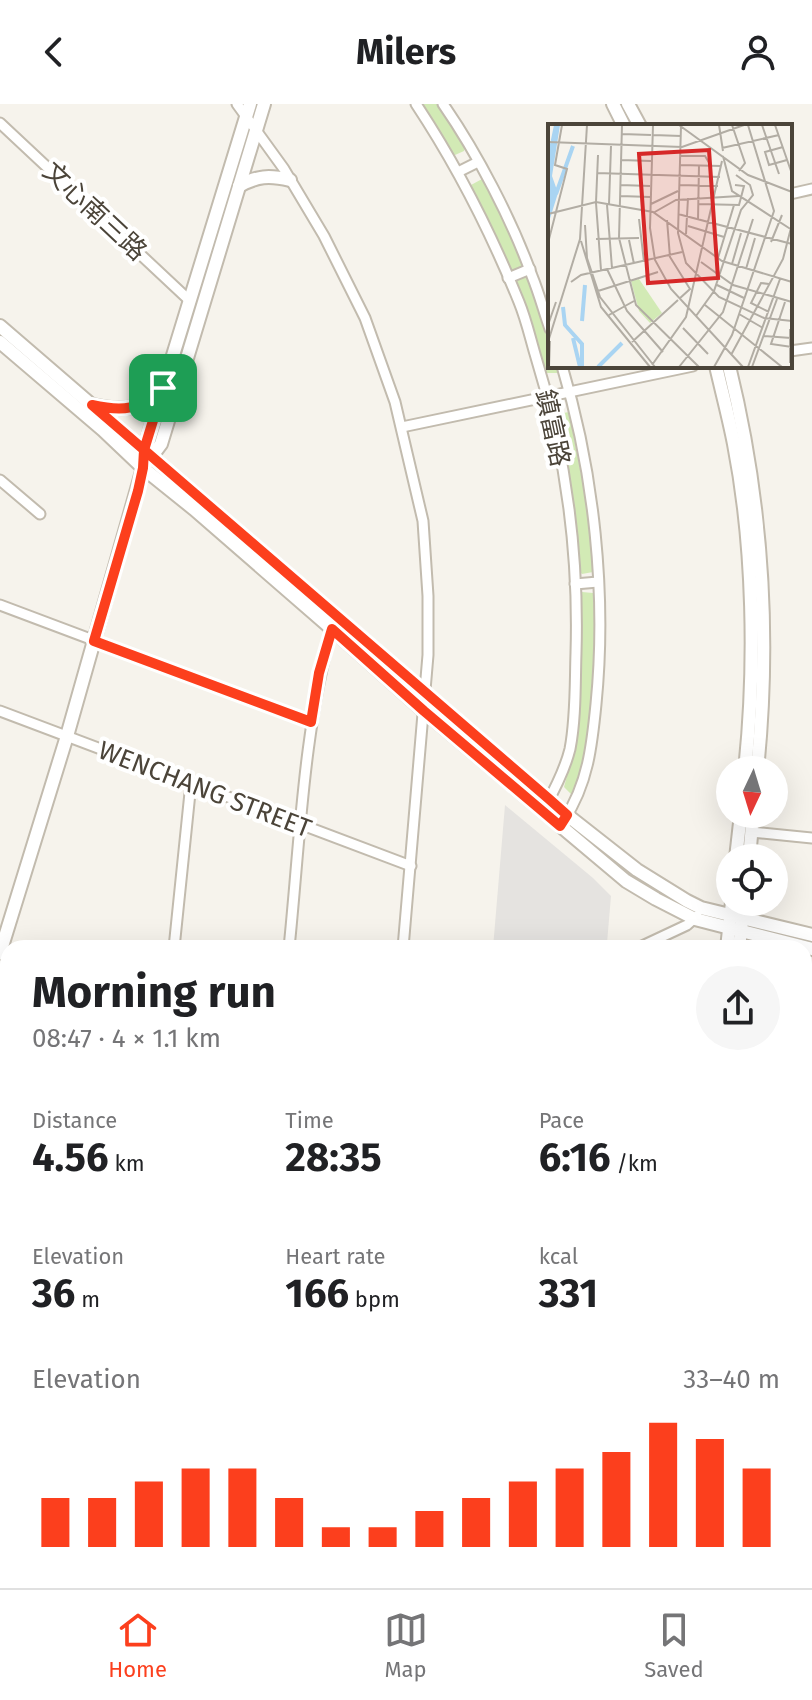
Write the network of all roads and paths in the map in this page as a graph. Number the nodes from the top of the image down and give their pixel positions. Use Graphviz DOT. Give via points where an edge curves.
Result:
graph roads {
  1 [pos="237,104"];
  2 [pos="264,104"];
  3 [pos="416,104"];
  4 [pos="443,104"];
  5 [pos="613,104"];
  6 [pos="628,104"];
  7 [pos="248,110"];
  8 [pos="0,123"];
  9 [pos="623,124"];
  10 [pos="639,124"];
  11 [pos="256,130"];
  12 [pos="478,162"];
  13 [pos="458,172"];
  14 [pos="290,180"];
  15 [pos="239,186"];
  16 [pos="812,189"];
  17 [pos="792,194"];
  18 [pos="530,269"];
  19 [pos="508,278"];
  20 [pos="189,300"];
  21 [pos="548,323"];
  22 [pos="0,326"];
  23 [pos="0,342"];
  24 [pos="812,348"];
  25 [pos="792,351"];
  26 [pos="563,368"];
  27 [pos="683,368"];
  28 [pos="716,368"];
  29 [pos="729,368"];
  30 [pos="163,388"];
  31 [pos="569,391"];
  32 [pos="547,396"];
  33 [pos="92,405"];
  34 [pos="402,427"];
  35 [pos="148,453"];
  36 [pos="143,468"];
  37 [pos="0,480"];
  38 [pos="40,514"];
  39 [pos="598,582"];
  40 [pos="575,584"];
  41 [pos="0,605"];
  42 [pos="332,629"];
  43 [pos="94,641"];
  44 [pos="425,693"];
  45 [pos="0,711"];
  46 [pos="424,711"];
  47 [pos="311,722"];
  48 [pos="67,736"];
  49 [pos="746,756"];
  50 [pos="758,756"];
  51 [pos="191,783"];
  52 [pos="549,799"];
  53 [pos="543,811"];
  54 [pos="564,820"];
  55 [pos="301,825"];
  56 [pos="751,828"];
  57 [pos="751,832"];
  58 [pos="812,838"];
  59 [pos="750,844"];
  60 [pos="411,866"];
  61 [pos="698,914"];
  62 [pos="735,916"];
  63 [pos="739,916"];
  64 [pos="736,924"];
  65 [pos="812,935"];
  66 [pos="5,940"];
  67 [pos="175,940"];
  68 [pos="290,940"];
  69 [pos="404,940"];
  70 [pos="655,940"];
  71 [pos="730,940"];
  72 [pos="738,940"];
  73 [pos="785,940"];
  1 -- 7 [label="street"];
  2 -- 11 [label="street"];
  3 -- 13 [label="street, 鎮富路"];
  4 -- 12 [label="street"];
  5 -- 9 [label="street"];
  6 -- 10 [label="street"];
  7 -- 11 [label="street"];
  7 -- 20 [label="street"];
  8 -- 20 [label="street, 文心南三路"];
  11 -- 14 [label="street"];
  11 -- 15 [label="street"];
  12 -- 13 [label="street"];
  12 -- 18 [label="street"];
  13 -- 19 [label="street, 鎮富路"];
  14 -- 15 [label="street" via="262,176"];
  14 -- 34 [label="street" via="365,318"];
  15 -- 35 [label="street" via="161,444"];
  16 -- 17 [label="street"];
  18 -- 19 [label="street"];
  18 -- 21 [label="street"];
  19 -- 32 [label="street, 鎮富路"];
  20 -- 30 [label="street"];
  22 -- 33 [label="street"];
  23 -- 36 [label="street"];
  24 -- 25 [label="street"];
  26 -- 31 [label="street, 鎮富路"];
  27 -- 31 [label="street"];
  28 -- 49 [label="street" via="734,444 749,563"];
  29 -- 50 [label="street" via="762,563 764,666"];
  30 -- 33 [label="street" via="133,408"];
  30 -- 35 [label="street"];
  31 -- 32 [label="street"];
  31 -- 39 [label="street, 鎮富路" via="587,478"];
  32 -- 34 [label="street"];
  32 -- 40 [label="street, 鎮富路" via="570,512"];
  33 -- 35 [label="street"];
  34 -- 44 [label="street" via="423,521 428,596"];
  35 -- 36 [label="street"];
  35 -- 44 [label="street"];
  36 -- 42 [label="street"];
  36 -- 43 [label="street"];
  37 -- 38 [label="street"];
  39 -- 40 [label="street"];
  39 -- 54 [label="street, 鎮富路" via="599,675 591,751 579,795"];
  40 -- 52 [label="street, 鎮富路" via="570,748"];
  41 -- 43 [label="street"];
  42 -- 46 [label="street"];
  42 -- 47 [label="street"];
  43 -- 47 [label="street"];
  43 -- 48 [label="street"];
  44 -- 46 [label="street"];
  44 -- 52 [label="street"];
  45 -- 48 [label="street, WENCHANG STREET"];
  46 -- 53 [label="street"];
  46 -- 60 [label="street"];
  47 -- 55 [label="street"];
  48 -- 51 [label="street, WENCHANG STREET"];
  48 -- 66 [label="street"];
  51 -- 55 [label="street, WENCHANG STREET"];
  51 -- 67 [label="street"];
  52 -- 53 [label="street, 鎮富路"];
  52 -- 54 [label="street"];
  53 -- 54 [label="street"];
  54 -- 61 [label="street" via="626,881"];
  55 -- 60 [label="street, WENCHANG STREET"];
  55 -- 68 [label="street"];
  56 -- 57 [label="street"];
  57 -- 58 [label="street"];
  57 -- 59 [label="street"];
  60 -- 69 [label="street"];
  61 -- 64 [label="street"];
  61 -- 70 [label="street"];
  62 -- 64 [label="street"];
  63 -- 64 [label="street"];
  64 -- 65 [label="street"];
  64 -- 71 [label="street"];
  64 -- 72 [label="street"];
  64 -- 73 [label="street"];
}
